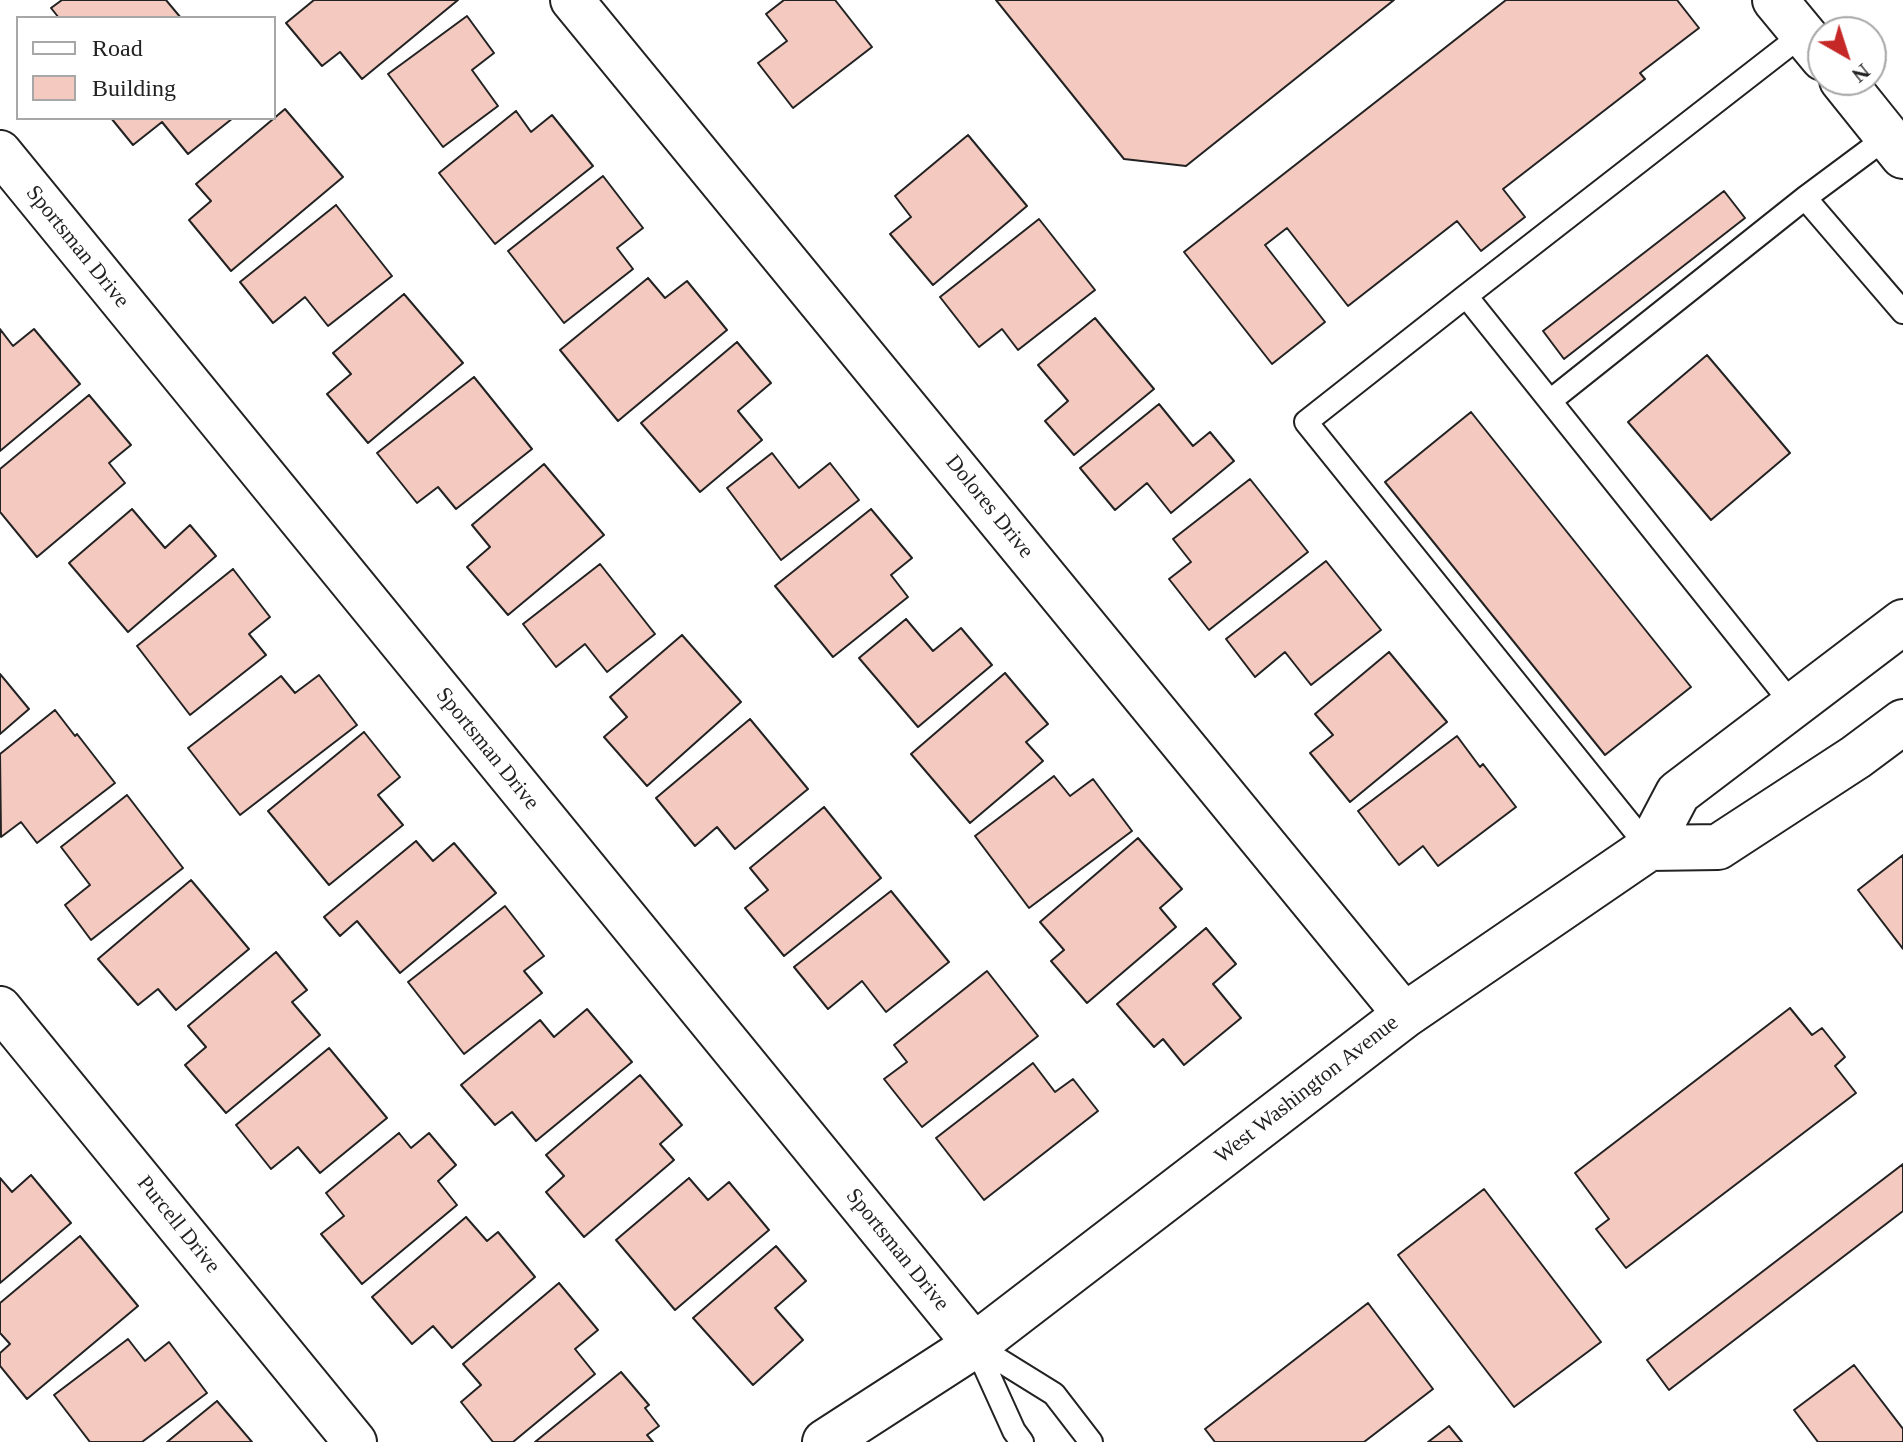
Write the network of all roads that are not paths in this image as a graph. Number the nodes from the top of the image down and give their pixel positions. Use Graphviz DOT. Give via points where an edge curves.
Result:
graph roads {
  1 [pos="572,0"];
  2 [pos="1775,0"];
  3 [pos="1807,39"];
  4 [pos="1807,50"];
  5 [pos="1855,96"];
  6 [pos="1895,146"];
  7 [pos="0,152"];
  8 [pos="1805,198"];
  9 [pos="1466,296"];
  10 [pos="1903,312"];
  11 [pos="1550,401"];
  12 [pos="1903,622"];
  13 [pos="1793,705"];
  14 [pos="1903,722"];
  15 [pos="1649,848"];
  16 [pos="0,1008"];
  17 [pos="1405,1015"];
  18 [pos="975,1345"];
  19 [pos="355,1442"];
  20 [pos="825,1442"];
  21 [pos="868,1442"];
  22 [pos="1022,1442"];
  23 [pos="1091,1442"];
  1 -- 17 [label="street, Dolores Drive"];
  2 -- 3 [label="main road"];
  4 -- 9 [label="lane"];
  5 -- 6 [label="main road"];
  6 -- 8 [label="lane"];
  7 -- 18 [label="street, Sportsman Drive"];
  8 -- 10 [label="lane"];
  8 -- 11 [label="lane"];
  9 -- 11 [label="lane"];
  9 -- 15 [label="lane" via="1306,422"];
  11 -- 13 [label="lane"];
  12 -- 13 [label="main road, West Washington Avenue"];
  13 -- 15 [label="main road, West Washington Avenue" via="1678,793"];
  14 -- 15 [label="main road" via="1718,847"];
  15 -- 17 [label="main road, West Washington Avenue"];
  16 -- 19 [label="street, Purcell Drive"];
  17 -- 18 [label="main road, West Washington Avenue"];
  18 -- 20 [label="main road, West Washington Avenue"];
  18 -- 21 [label="main road, West Washington Avenue"];
  18 -- 22 [label="lane"];
  18 -- 23 [label="lane" via="1054,1394"];
}
